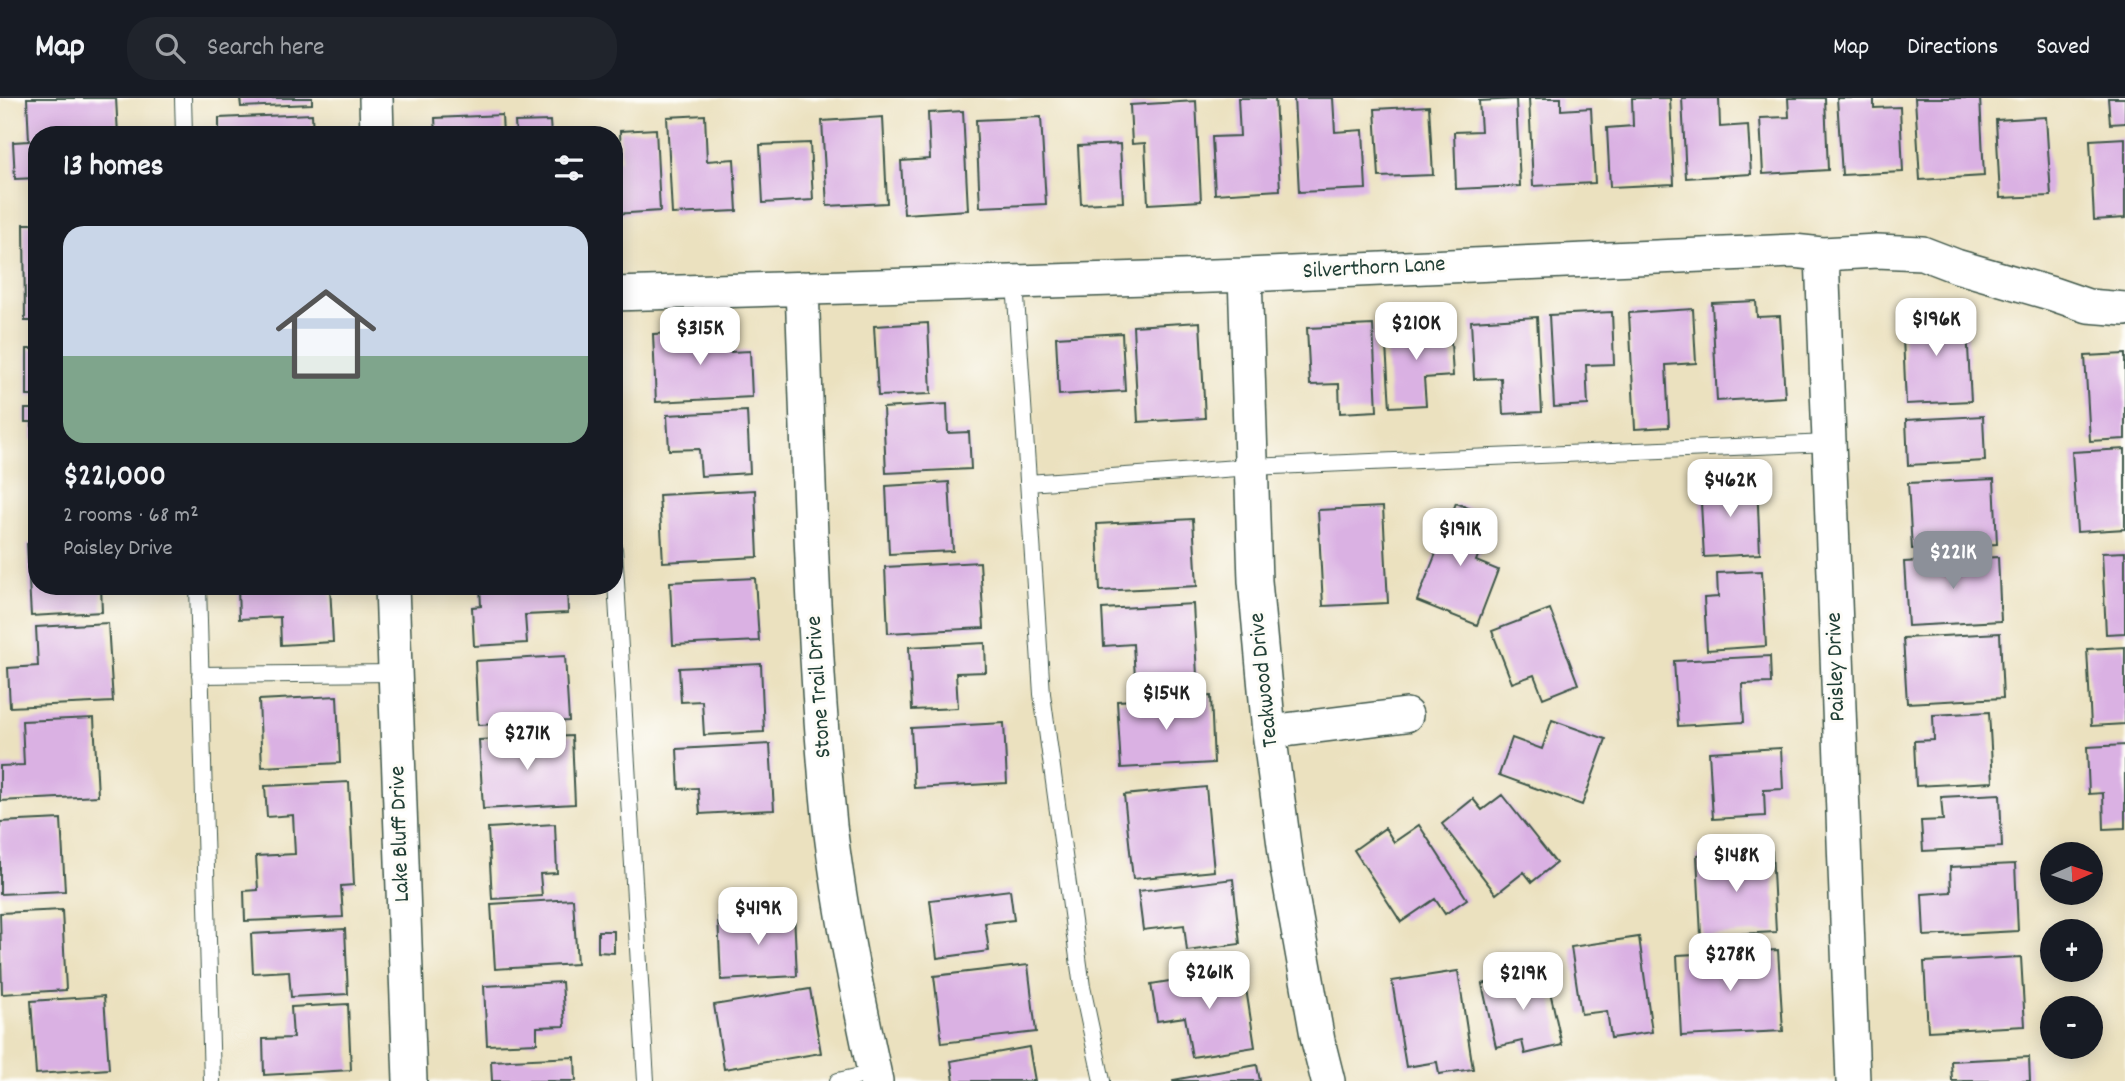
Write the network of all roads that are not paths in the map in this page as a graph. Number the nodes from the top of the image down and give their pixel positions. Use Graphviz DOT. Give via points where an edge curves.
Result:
graph roads {
  1 [pos="183,98"];
  2 [pos="376,98"];
  3 [pos="184,126"];
  4 [pos="377,126"];
  5 [pos="1822,254"];
  6 [pos="1245,275"];
  7 [pos="1014,282"];
  8 [pos="802,288"];
  9 [pos="623,294"];
  10 [pos="2125,309"];
  11 [pos="1829,443"];
  12 [pos="1251,467"];
  13 [pos="1028,482"];
  14 [pos="198,595"];
  15 [pos="393,595"];
  16 [pos="617,595"];
  17 [pos="395,673"];
  18 [pos="200,675"];
  19 [pos="1406,715"];
  20 [pos="1269,732"];
  21 [pos="875,1077"];
  22 [pos="212,1081"];
  23 [pos="410,1081"];
  24 [pos="646,1081"];
  25 [pos="838,1081"];
  26 [pos="1102,1081"];
  27 [pos="1328,1081"];
  28 [pos="1853,1081"];
  1 -- 3 [label="lane"];
  2 -- 4 [label="street"];
  5 -- 6 [label="street, Silverthorn Lane" via="1793,251"];
  5 -- 10 [label="street, Silverthorn Lane" via="1922,253 2088,306"];
  5 -- 11 [label="street, Paisley Drive"];
  6 -- 7 [label="street, Silverthorn Lane"];
  6 -- 12 [label="street, Teakwood Drive"];
  7 -- 8 [label="street, Silverthorn Lane"];
  7 -- 13 [label="lane"];
  8 -- 9 [label="street, Silverthorn Lane"];
  8 -- 21 [label="street, Stone Trail Drive" via="814,609 831,825 848,943"];
  11 -- 12 [label="lane"];
  11 -- 28 [label="street, Paisley Drive"];
  12 -- 13 [label="lane"];
  12 -- 20 [label="street, Teakwood Drive" via="1255,581"];
  13 -- 26 [label="lane" via="1042,694 1082,987"];
  14 -- 18 [label="lane"];
  15 -- 17 [label="street, Lake Bluff Drive"];
  16 -- 24 [label="lane"];
  17 -- 18 [label="lane"];
  17 -- 23 [label="street, Lake Bluff Drive"];
  18 -- 22 [label="lane"];
  19 -- 20 [label="street"];
  20 -- 27 [label="street, Teakwood Drive" via="1287,868"];
  21 -- 25 [label="lane"];
}
